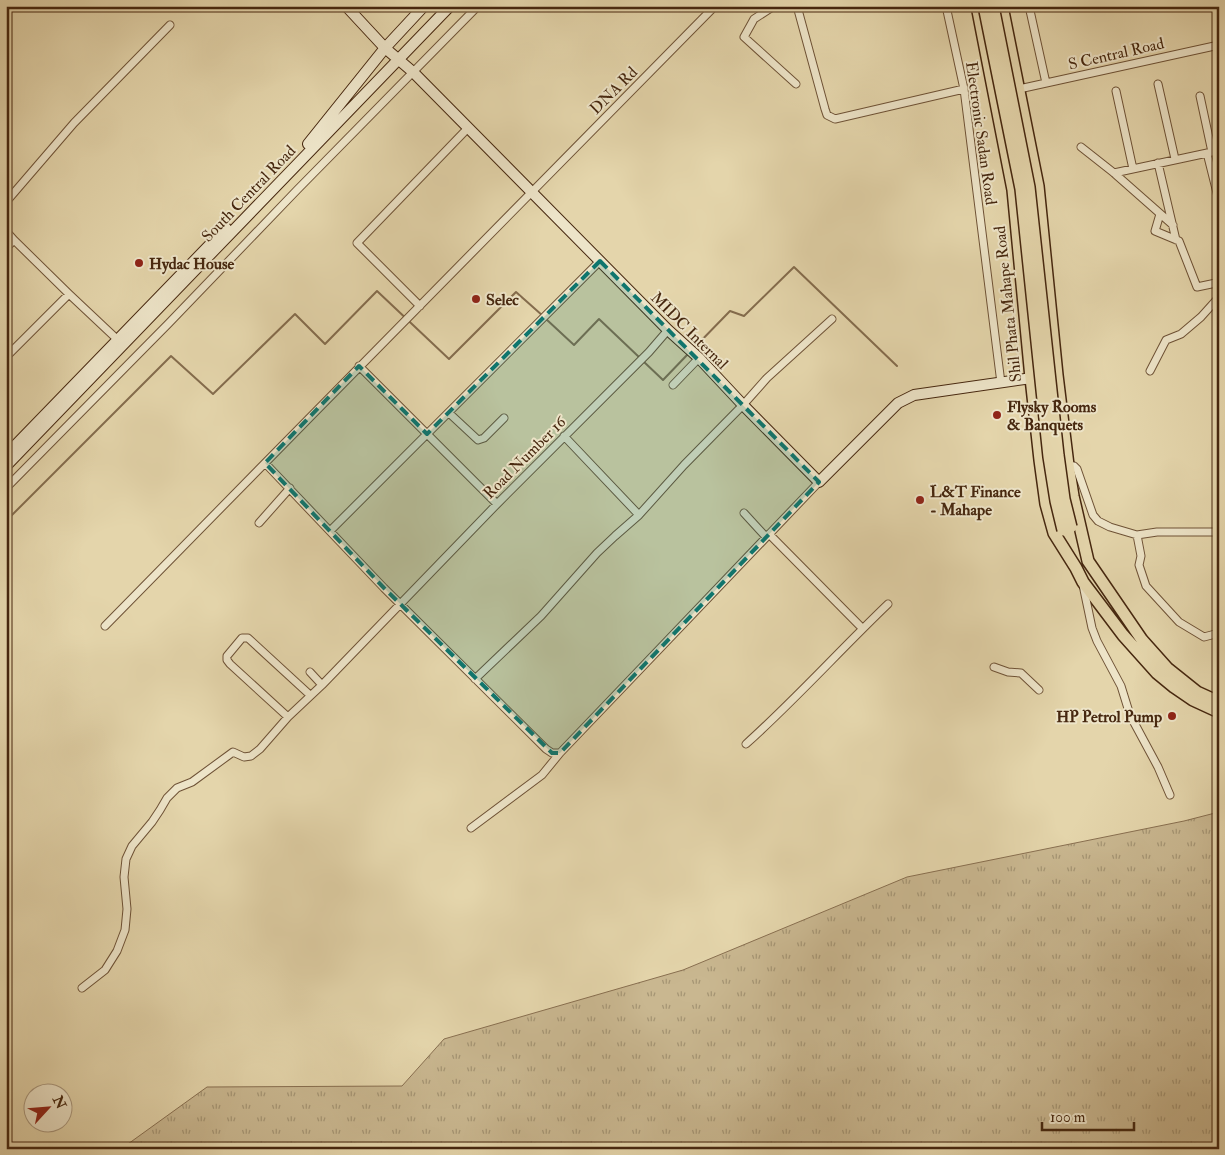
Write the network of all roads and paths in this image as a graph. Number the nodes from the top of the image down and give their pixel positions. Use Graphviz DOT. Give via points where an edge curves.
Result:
graph roads {
  1 [pos="346,6"];
  2 [pos="424,6"];
  3 [pos="450,6"];
  4 [pos="478,6"];
  5 [pos="714,6"];
  6 [pos="774,6"];
  7 [pos="798,6"];
  8 [pos="946,6"];
  9 [pos="977,6"];
  10 [pos="984,6"];
  11 [pos="993,6"];
  12 [pos="1002,6"];
  13 [pos="1029,6"];
  14 [pos="170,25"];
  15 [pos="1219,44"];
  16 [pos="385,48"];
  17 [pos="398,59"];
  18 [pos="413,72"];
  19 [pos="1046,83"];
  20 [pos="796,84"];
  21 [pos="1158,84"];
  22 [pos="964,89"];
  23 [pos="1018,89"];
  24 [pos="1116,91"];
  25 [pos="1200,96"];
  26 [pos="468,128"];
  27 [pos="1081,147"];
  28 [pos="1212,152"];
  29 [pos="1175,159"];
  30 [pos="1158,163"];
  31 [pos="1133,169"];
  32 [pos="1114,173"];
  33 [pos="532,192"];
  34 [pos="1219,201"];
  35 [pos="6,202"];
  36 [pos="1160,214"];
  37 [pos="1173,225"];
  38 [pos="6,231"];
  39 [pos="14,240"];
  40 [pos="1176,240"];
  41 [pos="6,248"];
  42 [pos="600,261"];
  43 [pos="1219,284"];
  44 [pos="68,294"];
  45 [pos="1219,297"];
  46 [pos="419,308"];
  47 [pos="832,319"];
  48 [pos="668,330"];
  49 [pos="120,342"];
  50 [pos="6,357"];
  51 [pos="699,358"];
  52 [pos="359,366"];
  53 [pos="1150,370"];
  54 [pos="1058,375"];
  55 [pos="1031,378"];
  56 [pos="1001,382"];
  57 [pos="673,385"];
  58 [pos="743,405"];
  59 [pos="449,413"];
  60 [pos="504,418"];
  61 [pos="427,434"];
  62 [pos="564,436"];
  63 [pos="6,455"];
  64 [pos="265,463"];
  65 [pos="1068,465"];
  66 [pos="6,466"];
  67 [pos="1041,468"];
  68 [pos="819,482"];
  69 [pos="6,488"];
  70 [pos="290,488"];
  71 [pos="497,504"];
  72 [pos="1090,505"];
  73 [pos="1076,509"];
  74 [pos="744,513"];
  75 [pos="639,515"];
  76 [pos="259,522"];
  77 [pos="1067,528"];
  78 [pos="330,531"];
  79 [pos="1219,532"];
  80 [pos="768,535"];
  81 [pos="1137,535"];
  82 [pos="1088,561"];
  83 [pos="1076,568"];
  84 [pos="1083,582"];
  85 [pos="400,604"];
  86 [pos="888,604"];
  87 [pos="105,626"];
  88 [pos="862,628"];
  89 [pos="1219,633"];
  90 [pos="994,667"];
  91 [pos="310,672"];
  92 [pos="475,679"];
  93 [pos="322,685"];
  94 [pos="1039,690"];
  95 [pos="310,695"];
  96 [pos="1219,702"];
  97 [pos="1219,712"];
  98 [pos="288,717"];
  99 [pos="746,744"];
  100 [pos="560,753"];
  101 [pos="1170,795"];
  102 [pos="471,828"];
  103 [pos="82,988"];
  1 -- 16 [label="main road, MIDC Internal"];
  2 -- 16 [label="main road, South Central Road"];
  3 -- 17 [label="main road, South Central Road"];
  4 -- 18 [label="street"];
  5 -- 33 [label="street, DNA Rd"];
  6 -- 20 [label="street" via="754,20 744,36"];
  7 -- 22 [label="street" via="825,109 827,115 835,119"];
  8 -- 22 [label="street, Electronic Sadan Road"];
  9 -- 55 [label="main road, Shil Phata Mahape Road" via="1013,190"];
  10 -- 77 [label="main road, bridge" via="1021,189 1049,457 1056,501"];
  11 -- 77 [label="main road, bridge" via="1029,187"];
  12 -- 23 [label="main road"];
  13 -- 19 [label="street"];
  14 -- 35 [label="street" via="74,122"];
  15 -- 19 [label="street, S Central Road"];
  16 -- 17 [label="main road, MIDC Internal"];
  16 -- 49 [label="main road, South Central Road" via="312,140"];
  17 -- 18 [label="main road, MIDC Internal"];
  17 -- 49 [label="main road, South Central Road"];
  18 -- 26 [label="main road, MIDC Internal"];
  18 -- 69 [label="street"];
  19 -- 23 [label="street, S Central Road"];
  21 -- 29 [label="street"];
  22 -- 56 [label="street, Electronic Sadan Road"];
  23 -- 54 [label="main road" via="1038,186"];
  24 -- 31 [label="street"];
  25 -- 28 [label="street"];
  26 -- 33 [label="main road, MIDC Internal"];
  26 -- 46 [label="street" via="357,243"];
  27 -- 32 [label="street"];
  28 -- 29 [label="street"];
  28 -- 34 [label="street"];
  29 -- 30 [label="street"];
  30 -- 31 [label="street"];
  30 -- 37 [label="street"];
  31 -- 32 [label="street"];
  32 -- 36 [label="street"];
  33 -- 42 [label="main road, MIDC Internal"];
  33 -- 46 [label="street, DNA Rd"];
  36 -- 37 [label="street"];
  36 -- 40 [label="street" via="1155,231"];
  37 -- 40 [label="street"];
  38 -- 39 [label="street"];
  39 -- 41 [label="street"];
  39 -- 44 [label="street"];
  40 -- 43 [label="street" via="1197,287"];
  42 -- 48 [label="main road, MIDC Internal"];
  42 -- 59 [label="street"];
  44 -- 49 [label="street"];
  44 -- 50 [label="street"];
  45 -- 53 [label="street" via="1181,334 1166,340"];
  46 -- 52 [label="street, DNA Rd"];
  47 -- 58 [label="street" via="767,378"];
  48 -- 51 [label="main road, MIDC Internal"];
  48 -- 62 [label="street, Road Number 16"];
  49 -- 63 [label="main road, South Central Road"];
  49 -- 66 [label="main road, South Central Road"];
  51 -- 57 [label="street"];
  51 -- 58 [label="main road, MIDC Internal"];
  52 -- 61 [label="street"];
  52 -- 64 [label="street, DNA Rd"];
  54 -- 55 [label="main road"];
  54 -- 65 [label="main road"];
  55 -- 56 [label="main road"];
  55 -- 67 [label="main road, Shil Phata Mahape Road"];
  56 -- 68 [label="main road" via="914,395 898,403"];
  58 -- 68 [label="main road, MIDC Internal"];
  58 -- 75 [label="street"];
  59 -- 60 [label="street" via="478,440"];
  59 -- 61 [label="street"];
  61 -- 71 [label="street"];
  61 -- 78 [label="street"];
  62 -- 71 [label="street, Road Number 16"];
  62 -- 75 [label="street"];
  64 -- 70 [label="street"];
  64 -- 87 [label="street, DNA Rd"];
  65 -- 67 [label="street"];
  65 -- 72 [label="street" via="1076,469"];
  65 -- 73 [label="main road"];
  67 -- 83 [label="main road, Shil Phata Mahape Road" via="1054,533"];
  68 -- 80 [label="street"];
  70 -- 76 [label="street"];
  70 -- 78 [label="street"];
  71 -- 85 [label="street, Road Number 16"];
  72 -- 73 [label="street"];
  72 -- 81 [label="street" via="1098,521"];
  73 -- 82 [label="main road"];
  74 -- 80 [label="street"];
  75 -- 92 [label="street" via="597,553 541,616"];
  77 -- 82 [label="main road"];
  77 -- 83 [label="main road"];
  78 -- 85 [label="street"];
  79 -- 81 [label="street"];
  80 -- 88 [label="street"];
  80 -- 100 [label="street"];
  81 -- 89 [label="street" via="1141,556 1139,565 1146,586 1180,622 1197,633 1204,637"];
  82 -- 96 [label="main road" via="1142,640 1167,668 1197,692"];
  83 -- 84 [label="main road, Shil Phata Mahape Road"];
  84 -- 97 [label="main road, Shil Phata Mahape Road" via="1156,673 1193,700"];
  84 -- 101 [label="street" via="1097,641"];
  85 -- 92 [label="street"];
  85 -- 93 [label="street, Road Number 16"];
  86 -- 88 [label="street"];
  88 -- 99 [label="street"];
  90 -- 94 [label="street" via="1021,673"];
  91 -- 93 [label="street"];
  92 -- 100 [label="street" via="546,749"];
  93 -- 95 [label="street, Road Number 16"];
  95 -- 98 [label="street, Road Number 16"];
  95 -- 98 [label="street" via="248,638 242,638 227,656 230,664"];
  98 -- 103 [label="street, Road Number 16" via="251,756 233,752 167,798 126,859 125,930 117,951 104,970"];
  100 -- 102 [label="street" via="542,775"];
}
